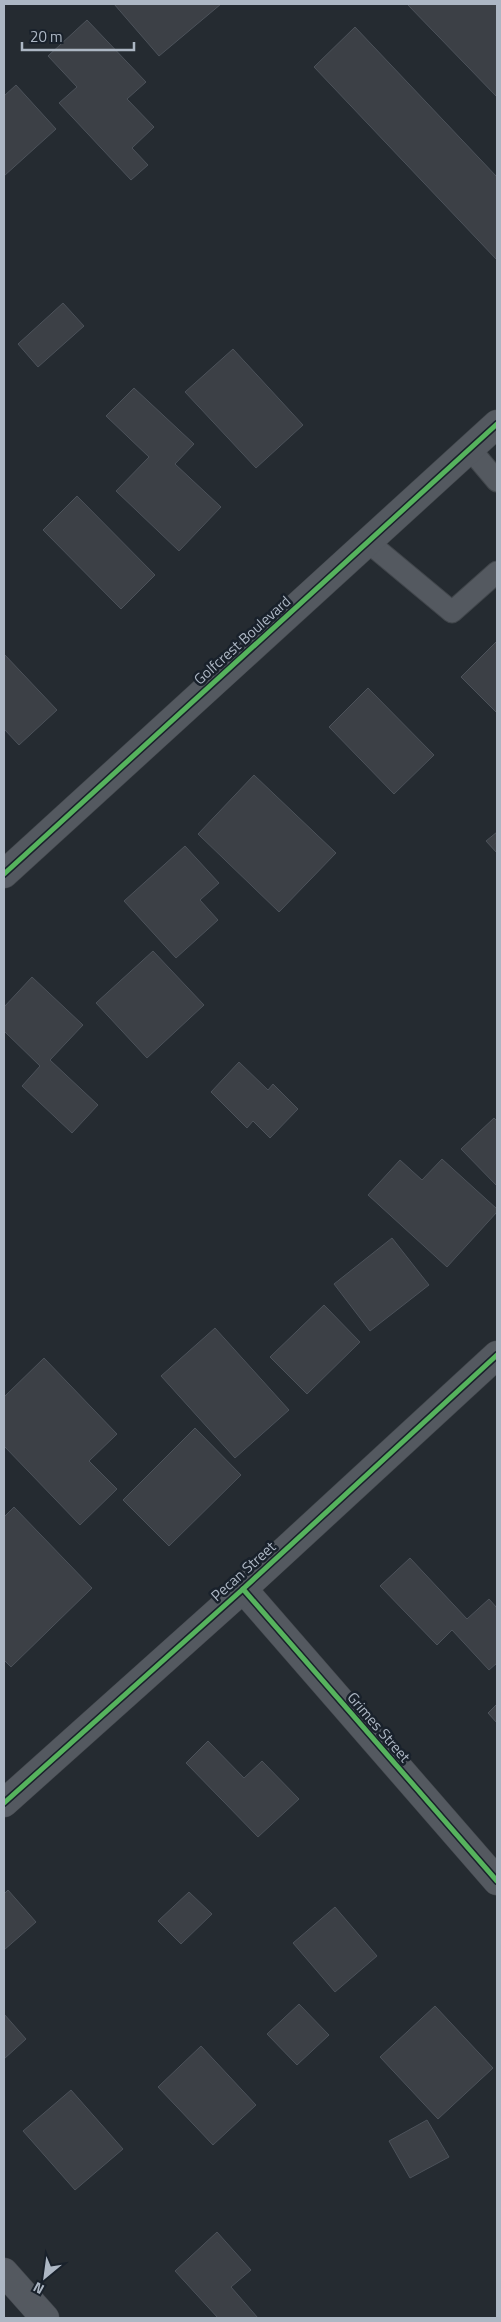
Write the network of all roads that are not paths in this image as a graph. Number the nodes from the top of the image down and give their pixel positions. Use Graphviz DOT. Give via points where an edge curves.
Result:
graph roads {
  1 [pos="497,424"];
  2 [pos="470,449"];
  3 [pos="497,481"];
  4 [pos="368,542"];
  5 [pos="497,572"];
  6 [pos="4,874"];
  7 [pos="497,1355"];
  8 [pos="243,1589"];
  9 [pos="4,1803"];
  10 [pos="497,1881"];
  11 [pos="4,2272"];
  12 [pos="45,2318"];
  1 -- 2 [label="street, Golfcrest Boulevard"];
  2 -- 3 [label="lane"];
  2 -- 4 [label="street, Golfcrest Boulevard"];
  4 -- 5 [label="lane" via="452,612"];
  4 -- 6 [label="street, Golfcrest Boulevard"];
  7 -- 8 [label="street, Pecan Street"];
  8 -- 9 [label="street, Pecan Street"];
  8 -- 10 [label="street, Grimes Street"];
  11 -- 12 [label="street"];
}
